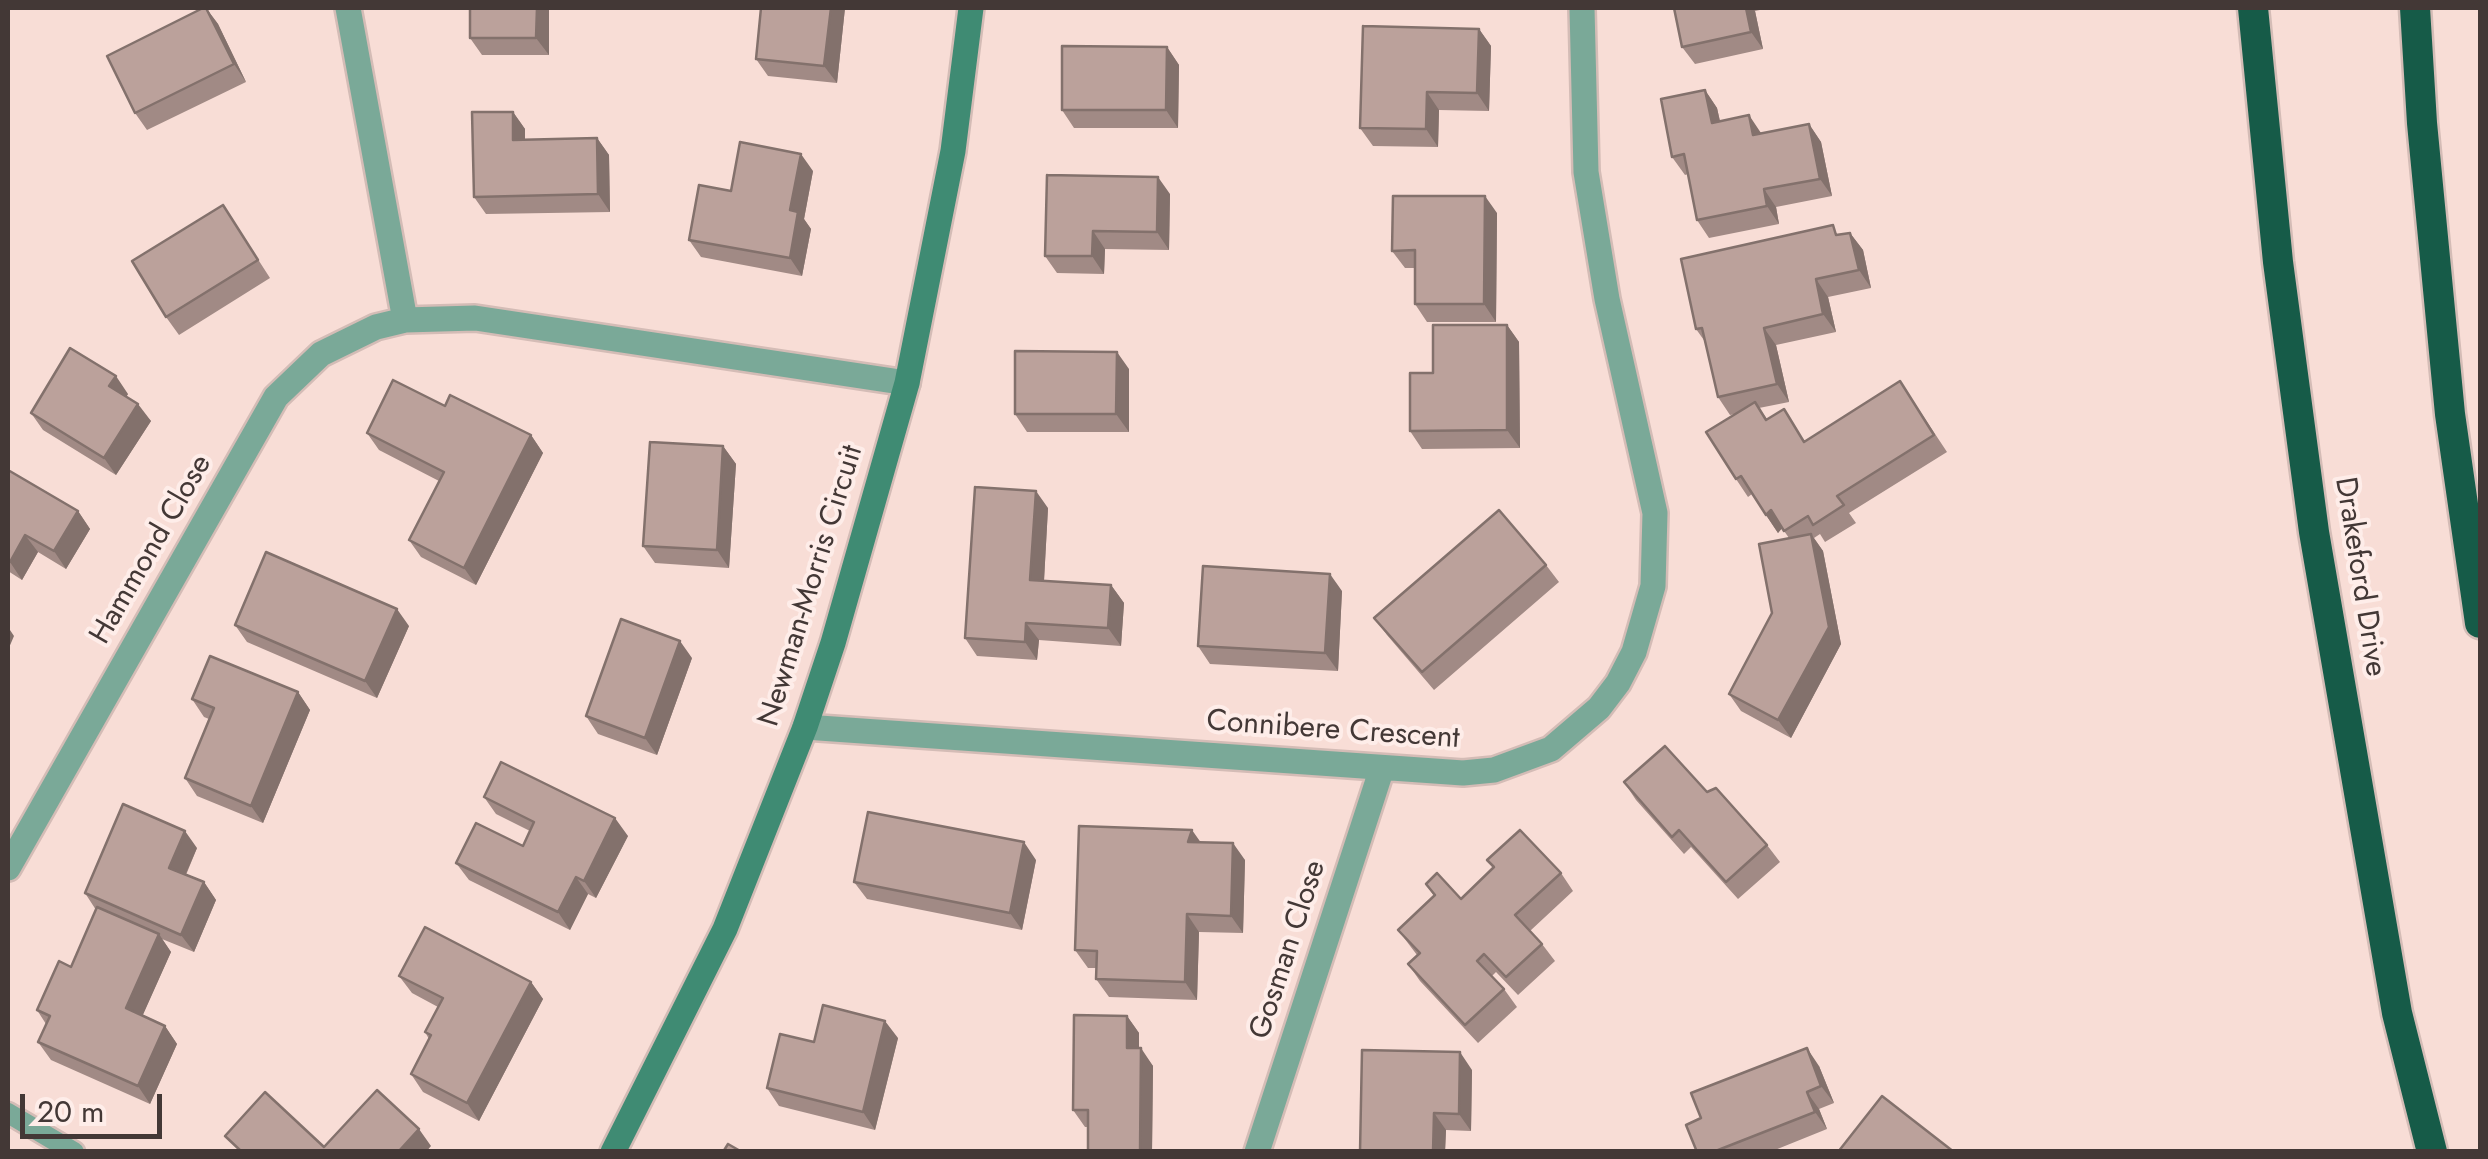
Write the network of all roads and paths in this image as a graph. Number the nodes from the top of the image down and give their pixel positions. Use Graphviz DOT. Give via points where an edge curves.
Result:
graph roads {
  1 [pos="348,8"];
  2 [pos="971,8"];
  3 [pos="1582,8"];
  4 [pos="2253,8"];
  5 [pos="2415,8"];
  6 [pos="405,320"];
  7 [pos="907,383"];
  8 [pos="2480,623"];
  9 [pos="804,728"];
  10 [pos="1382,768"];
  11 [pos="8,868"];
  12 [pos="8,1114"];
  13 [pos="74,1152"];
  14 [pos="612,1152"];
  15 [pos="1258,1152"];
  16 [pos="2432,1152"];
  1 -- 6 [label="street"];
  2 -- 7 [label="street, Newman-Morris Circuit" via="952,152"];
  3 -- 10 [label="street, Connibere Crescent" via="1586,172 1654,513 1653,586 1618,683 1551,749 1494,770"];
  4 -- 16 [label="highway, Drakeford Drive" via="2314,532 2397,1013"];
  5 -- 8 [label="highway" via="2450,414"];
  6 -- 7 [label="street, Hammond Close" via="475,318"];
  6 -- 11 [label="street, Hammond Close" via="321,354 276,397"];
  7 -- 9 [label="street, Newman-Morris Circuit"];
  9 -- 10 [label="street, Connibere Crescent"];
  9 -- 14 [label="street, Newman-Morris Circuit" via="725,929"];
  10 -- 15 [label="street, Gosman Close"];
  12 -- 13 [label="lane"];
}
